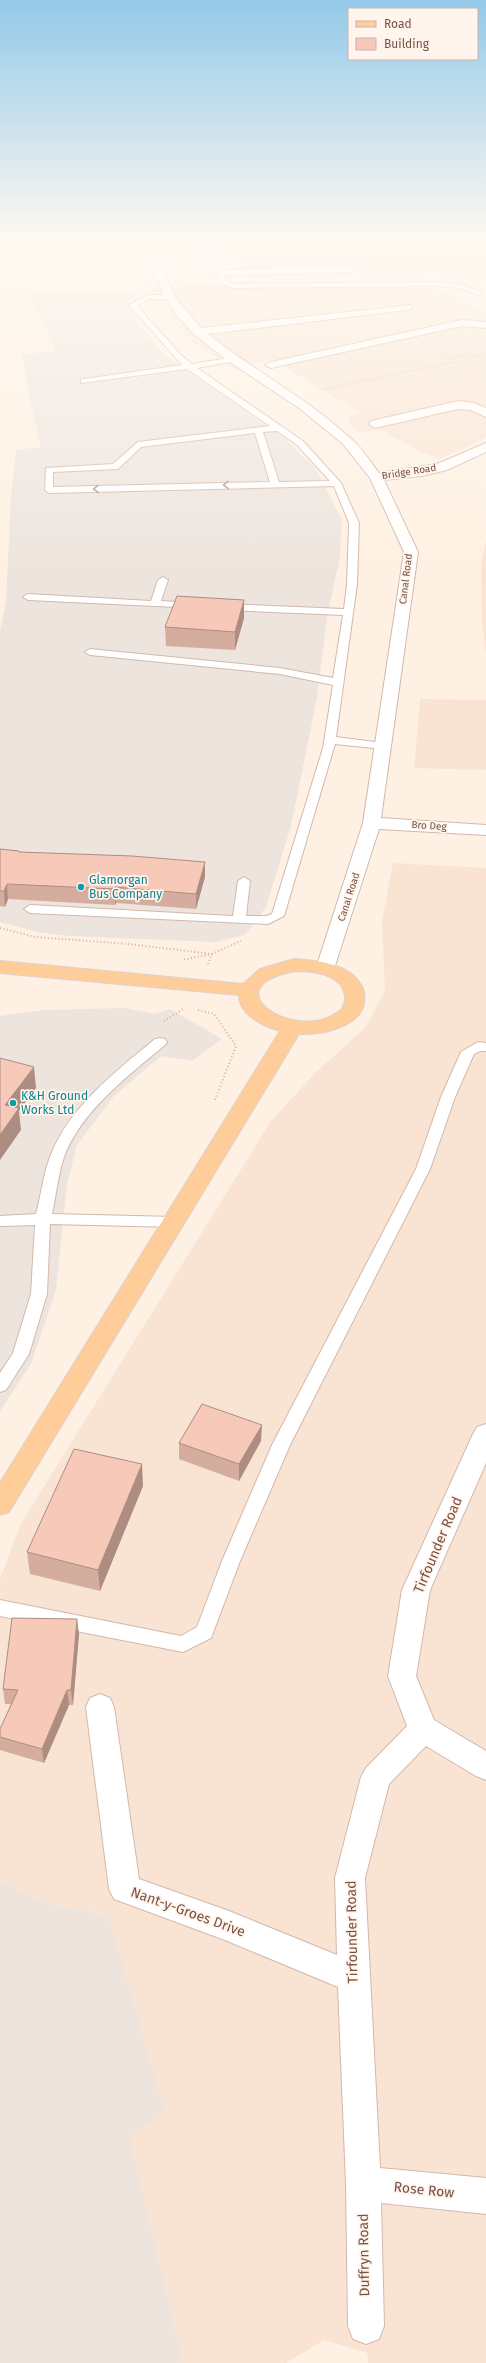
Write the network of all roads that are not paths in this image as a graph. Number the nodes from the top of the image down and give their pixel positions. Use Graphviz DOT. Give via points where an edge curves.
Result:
graph roads {
  1 [pos="173,351"];
  2 [pos="222,351"];
  3 [pos="334,351"];
  4 [pos="232,359"];
  5 [pos="270,365"];
  6 [pos="190,367"];
  7 [pos="84,381"];
  8 [pos="486,413"];
  9 [pos="375,424"];
  10 [pos="278,428"];
  11 [pos="258,431"];
  12 [pos="486,448"];
  13 [pos="376,477"];
  14 [pos="337,482"];
  15 [pos="275,483"];
  16 [pos="163,580"];
  17 [pos="28,597"];
  18 [pos="155,604"];
  19 [pos="202,606"];
  20 [pos="217,607"];
  21 [pos="347,612"];
  22 [pos="90,652"];
  23 [pos="339,682"];
  24 [pos="330,740"];
  25 [pos="383,746"];
  26 [pos="372,823"];
  27 [pos="486,830"];
  28 [pos="244,881"];
  29 [pos="30,909"];
  30 [pos="239,920"];
  31 [pos="0,967"];
  32 [pos="326,968"];
  33 [pos="249,990"];
  34 [pos="292,1028"];
  35 [pos="160,1042"];
  36 [pos="486,1047"];
  37 [pos="43,1219"];
  38 [pos="0,1221"];
  39 [pos="175,1222"];
  40 [pos="0,1386"];
  41 [pos="486,1434"];
  42 [pos="0,1505"];
  43 [pos="0,1608"];
  44 [pos="100,1707"];
  45 [pos="423,1729"];
  46 [pos="486,1767"];
  47 [pos="353,1977"];
  48 [pos="363,2184"];
  49 [pos="486,2196"];
  50 [pos="366,2326"];
  1 -- 6 [label="lane"];
  2 -- 4 [label="street, Canal Road"];
  3 -- 5 [label="street"];
  4 -- 6 [label="lane"];
  4 -- 13 [label="street, Canal Road" via="289,397 347,441"];
  6 -- 7 [label="lane"];
  6 -- 10 [label="lane"];
  8 -- 9 [label="street" via="474,407 458,405"];
  10 -- 11 [label="lane"];
  10 -- 14 [label="lane" via="300,443"];
  11 -- 15 [label="lane"];
  15 -- 11 [label="lane, one-way" via="49,490 49,470 115,467 138,444"];
  12 -- 13 [label="street, Bridge Road" via="429,470"];
  13 -- 25 [label="street, Canal Road" via="411,552"];
  14 -- 15 [label="lane"];
  14 -- 21 [label="lane" via="354,523 352,584"];
  16 -- 18 [label="lane"];
  17 -- 18 [label="lane"];
  18 -- 19 [label="lane"];
  20 -- 21 [label="lane"];
  21 -- 23 [label="lane"];
  22 -- 23 [label="lane" via="280,671"];
  23 -- 24 [label="lane"];
  24 -- 25 [label="lane"];
  24 -- 30 [label="lane" via="278,916 268,920"];
  25 -- 26 [label="street, Canal Road"];
  26 -- 27 [label="street, Bro Deg"];
  26 -- 32 [label="street, Canal Road"];
  28 -- 30 [label="lane"];
  29 -- 30 [label="lane"];
  31 -- 33 [label="main road"];
  32 -- 33 [label="main road" via="310,965 278,967 264,973 254,981"];
  32 -- 34 [label="main road" via="350,982 355,992 355,1002 350,1012 326,1026"];
  33 -- 34 [label="main road" via="248,1000 253,1010 262,1018 276,1025"];
  34 -- 39 [label="main road"];
  35 -- 37 [label="lane" via="109,1084 74,1126 57,1157"];
  36 -- 43 [label="lane" via="478,1046 468,1052 448,1097 423,1169 281,1445 231,1561 204,1632 183,1644"];
  37 -- 38 [label="lane"];
  37 -- 39 [label="lane"];
  37 -- 40 [label="lane" via="39,1294 21,1354"];
  39 -- 42 [label="main road"];
  41 -- 45 [label="street, Tirfounder Road" via="416,1590 402,1676"];
  44 -- 47 [label="street, Nant-y-Groes Drive" via="124,1889 229,1926"];
  45 -- 46 [label="street"];
  45 -- 47 [label="street, Tirfounder Road" via="376,1777 350,1878"];
  47 -- 48 [label="street, Tirfounder Road"];
  48 -- 49 [label="street, Rose Row"];
  48 -- 50 [label="street, Duffryn Road"];
}
